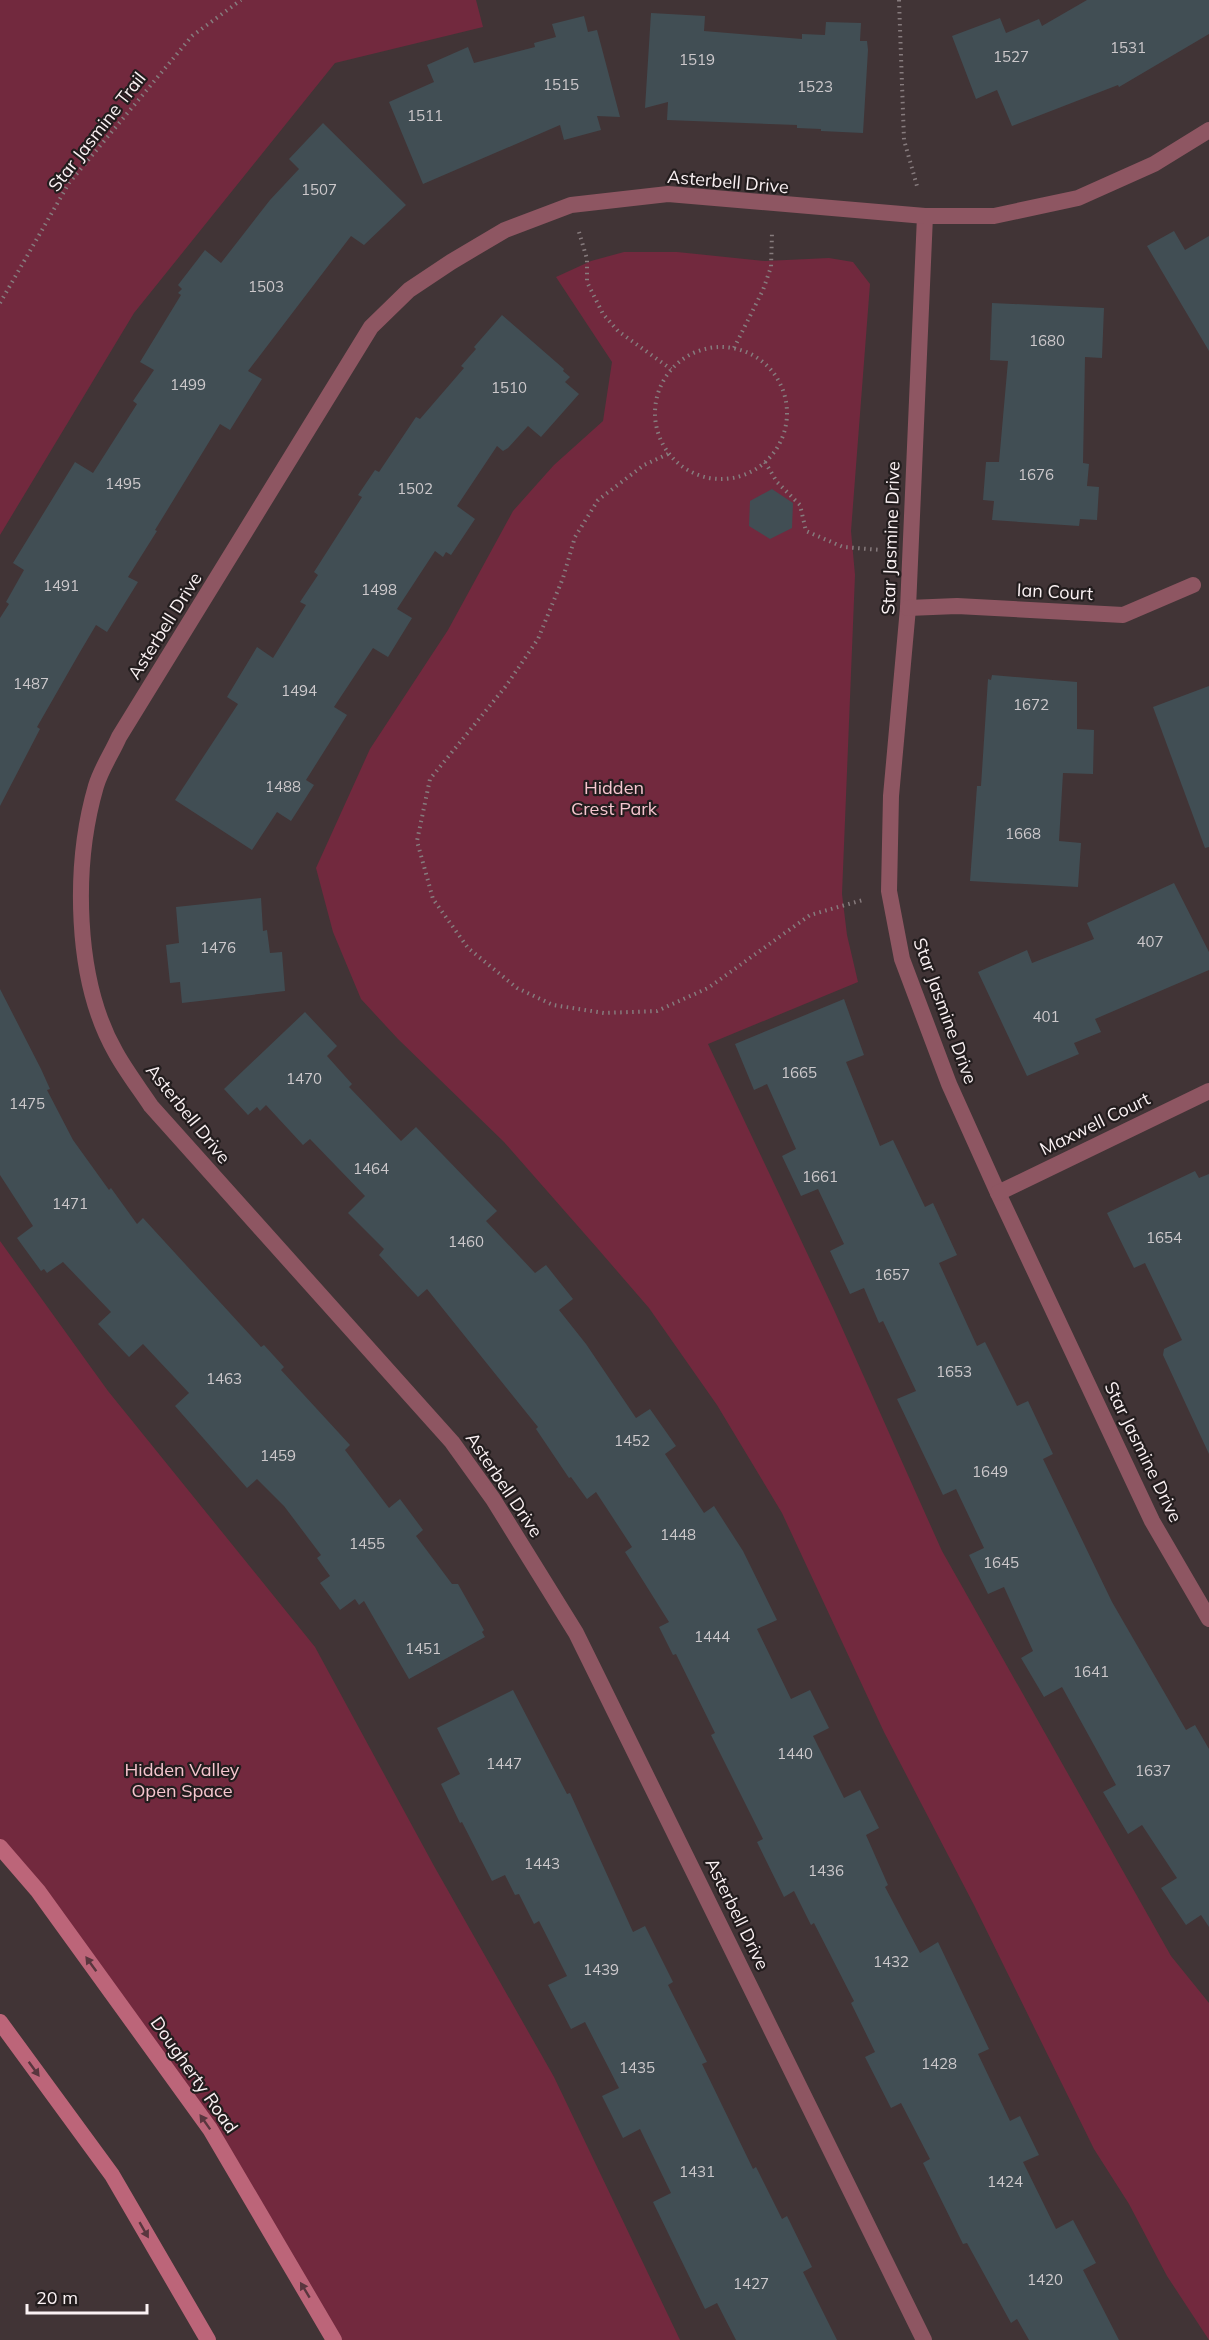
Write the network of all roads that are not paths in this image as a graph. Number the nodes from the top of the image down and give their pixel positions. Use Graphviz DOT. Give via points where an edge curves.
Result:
graph roads {
  1 [pos="1209,130"];
  2 [pos="925,216"];
  3 [pos="1193,585"];
  4 [pos="908,608"];
  5 [pos="1209,1091"];
  6 [pos="998,1193"];
  7 [pos="1209,1619"];
  8 [pos="0,1847"];
  9 [pos="0,2022"];
  10 [pos="208,2340"];
  11 [pos="334,2340"];
  12 [pos="924,2340"];
  1 -- 2 [label="street, Asterbell Drive" via="1154,164 1078,198 994,216"];
  2 -- 4 [label="street, Star Jasmine Drive"];
  2 -- 12 [label="street, Asterbell Drive" via="668,194 571,205 505,230 409,290 371,327 119,737 96,785 80,868 85,958 96,1004 115,1052 151,1106 452,1442 493,1499 576,1633"];
  3 -- 4 [label="street, Ian Court" via="1123,615 957,606"];
  4 -- 6 [label="street, Star Jasmine Drive" via="891,796 889,891 902,958 949,1084"];
  5 -- 6 [label="street, Maxwell Court"];
  6 -- 7 [label="street, Star Jasmine Drive" via="1152,1521"];
  11 -- 8 [label="main road, Dougherty Road, one-way" via="210,2129 38,1891"];
  9 -- 10 [label="main road, one-way" via="112,2175"];
}
